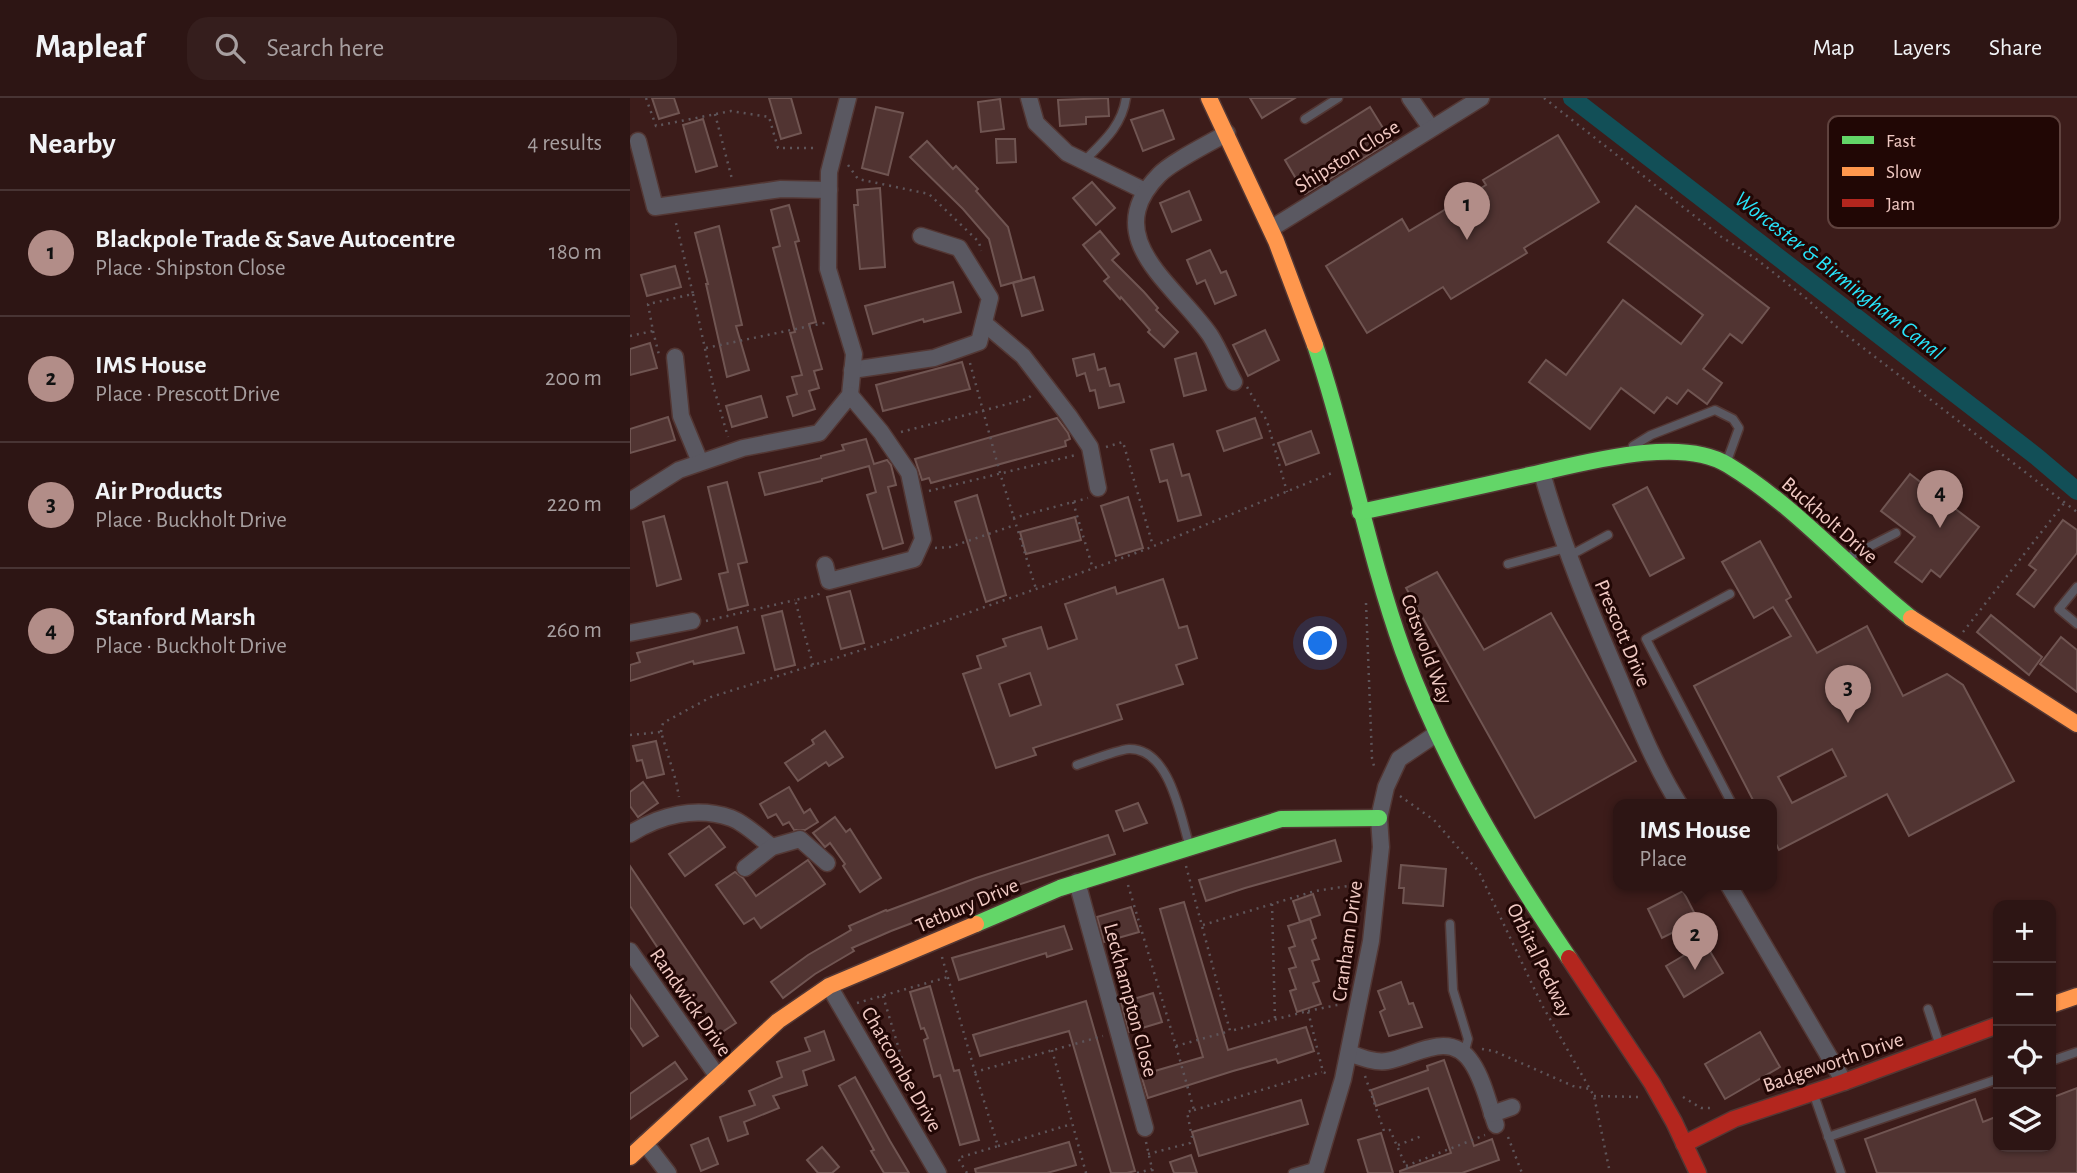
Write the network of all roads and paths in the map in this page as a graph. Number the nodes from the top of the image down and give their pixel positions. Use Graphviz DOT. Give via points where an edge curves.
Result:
graph roads {
  1 [pos="848,98"];
  2 [pos="1029,98"];
  3 [pos="1126,98"];
  4 [pos="1209,98"];
  5 [pos="1338,98"];
  6 [pos="1410,98"];
  7 [pos="1480,98"];
  8 [pos="1544,98"];
  9 [pos="715,114"];
  10 [pos="1305,119"];
  11 [pos="1431,128"];
  12 [pos="1227,133"];
  13 [pos="638,141"];
  14 [pos="1084,161"];
  15 [pos="829,190"];
  16 [pos="1145,191"];
  17 [pos="736,194"];
  18 [pos="671,204"];
  19 [pos="1272,228"];
  20 [pos="922,236"];
  21 [pos="693,294"];
  22 [pos="843,319"];
  23 [pos="984,323"];
  24 [pos="630,336"];
  25 [pos="966,346"];
  26 [pos="706,348"];
  27 [pos="675,357"];
  28 [pos="852,370"];
  29 [pos="1234,382"];
  30 [pos="1045,385"];
  31 [pos="850,395"];
  32 [pos="983,411"];
  33 [pos="884,436"];
  34 [pos="1091,451"];
  35 [pos="732,452"];
  36 [pos="1621,454"];
  37 [pos="701,462"];
  38 [pos="1726,463"];
  39 [pos="1348,467"];
  40 [pos="1000,473"];
  41 [pos="1542,473"];
  42 [pos="1098,488"];
  43 [pos="1287,492"];
  44 [pos="913,494"];
  45 [pos="630,501"];
  46 [pos="1073,502"];
  47 [pos="2065,502"];
  48 [pos="1360,512"];
  49 [pos="2077,512"];
  50 [pos="1013,517"];
  51 [pos="1015,525"];
  52 [pos="1896,533"];
  53 [pos="1608,535"];
  54 [pos="1153,546"];
  55 [pos="919,550"];
  56 [pos="1567,552"];
  57 [pos="1845,559"];
  58 [pos="1508,564"];
  59 [pos="1093,569"];
  60 [pos="827,573"];
  61 [pos="2077,587"];
  62 [pos="1036,590"];
  63 [pos="1366,592"];
  64 [pos="1730,594"];
  65 [pos="795,600"];
  66 [pos="692,621"];
  67 [pos="2077,624"];
  68 [pos="630,634"];
  69 [pos="1952,646"];
  70 [pos="813,665"];
  71 [pos="2077,724"];
  72 [pos="661,732"];
  73 [pos="1437,734"];
  74 [pos="630,735"];
  75 [pos="1077,765"];
  76 [pos="1377,781"];
  77 [pos="1396,793"];
  78 [pos="1676,799"];
  79 [pos="1728,799"];
  80 [pos="678,814"];
  81 [pos="1378,818"];
  82 [pos="630,834"];
  83 [pos="772,847"];
  84 [pos="1186,848"];
  85 [pos="827,863"];
  86 [pos="745,868"];
  87 [pos="1123,868"];
  88 [pos="1077,882"];
  89 [pos="1377,882"];
  90 [pos="1734,890"];
  91 [pos="1272,904"];
  92 [pos="1450,924"];
  93 [pos="1203,925"];
  94 [pos="937,940"];
  95 [pos="630,951"];
  96 [pos="948,977"];
  97 [pos="829,986"];
  98 [pos="883,996"];
  99 [pos="2077,996"];
  100 [pos="1360,1000"];
  101 [pos="2056,1003"];
  102 [pos="841,1007"];
  103 [pos="1928,1009"];
  104 [pos="1308,1011"];
  105 [pos="1275,1020"];
  106 [pos="1995,1026"];
  107 [pos="1118,1031"];
  108 [pos="1230,1031"];
  109 [pos="1176,1046"];
  110 [pos="1940,1046"];
  111 [pos="1052,1050"];
  112 [pos="2077,1052"];
  113 [pos="1349,1053"];
  114 [pos="1470,1053"];
  115 [pos="2056,1059"];
  116 [pos="975,1072"];
  117 [pos="1322,1072"];
  118 [pos="1363,1072"];
  119 [pos="718,1077"];
  120 [pos="1343,1079"];
  121 [pos="1993,1081"];
  122 [pos="1844,1082"];
  123 [pos="1590,1089"];
  124 [pos="1813,1092"];
  125 [pos="1594,1096"];
  126 [pos="1648,1097"];
  127 [pos="914,1101"];
  128 [pos="1512,1107"];
  129 [pos="1194,1110"];
  130 [pos="1072,1124"];
  131 [pos="1496,1125"];
  132 [pos="1145,1128"];
  133 [pos="1422,1136"];
  134 [pos="1828,1137"];
  135 [pos="645,1143"];
  136 [pos="1684,1144"];
  137 [pos="1398,1145"];
  138 [pos="998,1146"];
  139 [pos="1148,1154"];
  140 [pos="630,1157"];
  141 [pos="1406,1166"];
  142 [pos="1316,1169"];
  143 [pos="1153,1171"];
  144 [pos="668,1173"];
  145 [pos="938,1173"];
  146 [pos="967,1173"];
  147 [pos="1086,1173"];
  148 [pos="1137,1173"];
  149 [pos="1293,1173"];
  150 [pos="1409,1173"];
  151 [pos="1522,1173"];
  152 [pos="1610,1173"];
  153 [pos="1698,1173"];
  154 [pos="1841,1173"];
  1 -- 15 [label="street" via="829,172"];
  2 -- 14 [label="street" via="1036,123 1067,153"];
  3 -- 14 [label="lane" via="1120,121"];
  4 -- 12 [label="street, Cotswold Way"];
  5 -- 10 [label="lane"];
  6 -- 11 [label="street"];
  7 -- 11 [label="street, Shipston Close"];
  8 -- 47 [label="path"];
  9 -- 17 [label="path"];
  11 -- 19 [label="street, Shipston Close"];
  12 -- 16 [label="street" via="1160,173"];
  12 -- 19 [label="street, Cotswold Way"];
  13 -- 18 [label="street" via="655,206"];
  14 -- 16 [label="street"];
  15 -- 17 [label="street"];
  15 -- 22 [label="street" via="828,269"];
  16 -- 29 [label="street" via="1135,219 1138,244 1211,336"];
  17 -- 18 [label="street"];
  18 -- 21 [label="path"];
  19 -- 39 [label="street, Cotswold Way" via="1311,331"];
  20 -- 23 [label="street" via="959,248 990,298"];
  21 -- 24 [label="path" via="648,304 653,331"];
  21 -- 26 [label="path"];
  22 -- 26 [label="path"];
  22 -- 28 [label="street" via="854,354"];
  23 -- 25 [label="street" via="979,342"];
  23 -- 30 [label="street" via="1023,356"];
  25 -- 28 [label="street" via="934,358"];
  25 -- 32 [label="path"];
  26 -- 35 [label="path"];
  27 -- 37 [label="street" via="681,416"];
  28 -- 31 [label="street"];
  29 -- 43 [label="path" via="1247,386 1267,421"];
  30 -- 32 [label="path" via="1027,399"];
  30 -- 34 [label="street"];
  31 -- 33 [label="street"];
  31 -- 35 [label="street" via="818,433"];
  32 -- 33 [label="path"];
  32 -- 40 [label="path"];
  33 -- 44 [label="street" via="909,473"];
  34 -- 40 [label="path"];
  34 -- 42 [label="street"];
  34 -- 54 [label="path" via="1123,442"];
  35 -- 37 [label="street"];
  36 -- 38 [label="street, Buckholt Drive" via="1666,450"];
  36 -- 38 [label="lane" via="1651,435 1715,410 1733,419 1739,428"];
  36 -- 41 [label="street, Buckholt Drive"];
  37 -- 45 [label="street" via="679,470"];
  38 -- 57 [label="street, Buckholt Drive" via="1798,515"];
  39 -- 43 [label="path"];
  39 -- 48 [label="street, Cotswold Way"];
  40 -- 44 [label="path"];
  40 -- 50 [label="path"];
  41 -- 48 [label="street, Buckholt Drive"];
  41 -- 56 [label="street, Prescott Drive"];
  42 -- 46 [label="path" via="1095,496"];
  43 -- 54 [label="path"];
  44 -- 55 [label="street" via="923,539"];
  46 -- 50 [label="path"];
  46 -- 59 [label="path"];
  47 -- 49 [label="path"];
  47 -- 69 [label="path"];
  48 -- 73 [label="street, Cotswold Way"];
  50 -- 51 [label="path"];
  51 -- 55 [label="path" via="950,547"];
  51 -- 62 [label="path"];
  52 -- 57 [label="lane"];
  53 -- 56 [label="lane"];
  54 -- 59 [label="path"];
  55 -- 60 [label="street" via="914,559"];
  56 -- 58 [label="lane"];
  56 -- 78 [label="street, Prescott Drive" via="1660,773"];
  57 -- 69 [label="street, Buckholt Drive" via="1881,594"];
  59 -- 62 [label="path"];
  60 -- 65 [label="path" via="818,595"];
  61 -- 67 [label="lane" via="2059,610"];
  62 -- 70 [label="path"];
  63 -- 76 [label="path" via="1372,758"];
  64 -- 79 [label="lane" via="1646,639"];
  65 -- 66 [label="path"];
  65 -- 70 [label="path"];
  66 -- 68 [label="street"];
  69 -- 71 [label="street, Buckholt Drive"];
  70 -- 72 [label="path" via="711,697 663,723"];
  72 -- 74 [label="path"];
  72 -- 80 [label="path" via="676,781"];
  73 -- 81 [label="street, Cranham Drive" via="1399,759"];
  73 -- 136 [label="street, Cotswold Way" via="1508,863 1659,1094"];
  75 -- 84 [label="lane" via="1130,749 1154,757 1167,775"];
  77 -- 123 [label="path, Orbital Pedway" via="1434,820 1479,872 1542,1005"];
  80 -- 82 [label="street"];
  80 -- 83 [label="street" via="733,818"];
  81 -- 84 [label="street, Tetbury Drive" via="1282,819"];
  81 -- 89 [label="street, Cranham Drive"];
  83 -- 85 [label="street" via="800,839"];
  83 -- 86 [label="street"];
  84 -- 87 [label="street, Tetbury Drive"];
  84 -- 93 [label="path"];
  87 -- 88 [label="street, Tetbury Drive"];
  87 -- 109 [label="path"];
  88 -- 94 [label="street, Tetbury Drive"];
  88 -- 107 [label="street, Leckhampton Close"];
  89 -- 91 [label="path" via="1315,891"];
  89 -- 100 [label="street, Cranham Drive"];
  90 -- 122 [label="street"];
  91 -- 93 [label="path"];
  91 -- 105 [label="path"];
  92 -- 114 [label="lane" via="1454,998"];
  93 -- 108 [label="path"];
  94 -- 96 [label="path"];
  94 -- 97 [label="street, Tetbury Drive"];
  95 -- 119 [label="street, Randwick Drive"];
  96 -- 98 [label="path"];
  96 -- 116 [label="path"];
  97 -- 102 [label="street, Chatcombe Drive"];
  97 -- 119 [label="street, Tetbury Drive" via="778,1021"];
  98 -- 102 [label="path"];
  98 -- 127 [label="path"];
  99 -- 101 [label="street"];
  100 -- 104 [label="path"];
  100 -- 113 [label="street, Cranham Drive"];
  102 -- 145 [label="street, Chatcombe Drive"];
  103 -- 110 [label="lane"];
  104 -- 105 [label="path"];
  104 -- 117 [label="path"];
  105 -- 108 [label="path"];
  106 -- 110 [label="street, Badgeworth Drive"];
  107 -- 111 [label="path"];
  107 -- 132 [label="street, Leckhampton Close"];
  108 -- 109 [label="path"];
  109 -- 129 [label="path"];
  110 -- 122 [label="street, Badgeworth Drive"];
  111 -- 116 [label="path"];
  111 -- 130 [label="path"];
  112 -- 115 [label="lane"];
  113 -- 114 [label="street" via="1381,1062 1436,1045"];
  113 -- 120 [label="street, Cranham Drive"];
  114 -- 123 [label="path" via="1494,1051"];
  114 -- 131 [label="street"];
  116 -- 138 [label="path"];
  117 -- 120 [label="path"];
  117 -- 129 [label="path"];
  118 -- 137 [label="path" via="1384,1131 1390,1130"];
  119 -- 135 [label="street, Tetbury Drive"];
  120 -- 142 [label="street, Cranham Drive"];
  121 -- 134 [label="lane"];
  122 -- 124 [label="street, Badgeworth Drive"];
  123 -- 125 [label="path, Orbital Pedway"];
  124 -- 134 [label="lane"];
  124 -- 136 [label="street, Badgeworth Drive" via="1734,1119"];
  125 -- 126 [label="path"];
  125 -- 152 [label="path, Orbital Pedway"];
  128 -- 131 [label="street"];
  129 -- 139 [label="path" via="1187,1112 1190,1143"];
  130 -- 138 [label="path"];
  130 -- 147 [label="path"];
  131 -- 141 [label="path"];
  131 -- 151 [label="path"];
  132 -- 139 [label="path"];
  133 -- 137 [label="path"];
  134 -- 154 [label="lane"];
  135 -- 140 [label="street, Tetbury Drive"];
  135 -- 144 [label="street"];
  136 -- 153 [label="street, Cotswold Way"];
  137 -- 141 [label="path"];
  138 -- 146 [label="path" via="958,1158"];
  139 -- 143 [label="path"];
  141 -- 150 [label="path"];
  142 -- 149 [label="lane"];
  143 -- 148 [label="path"];
}
